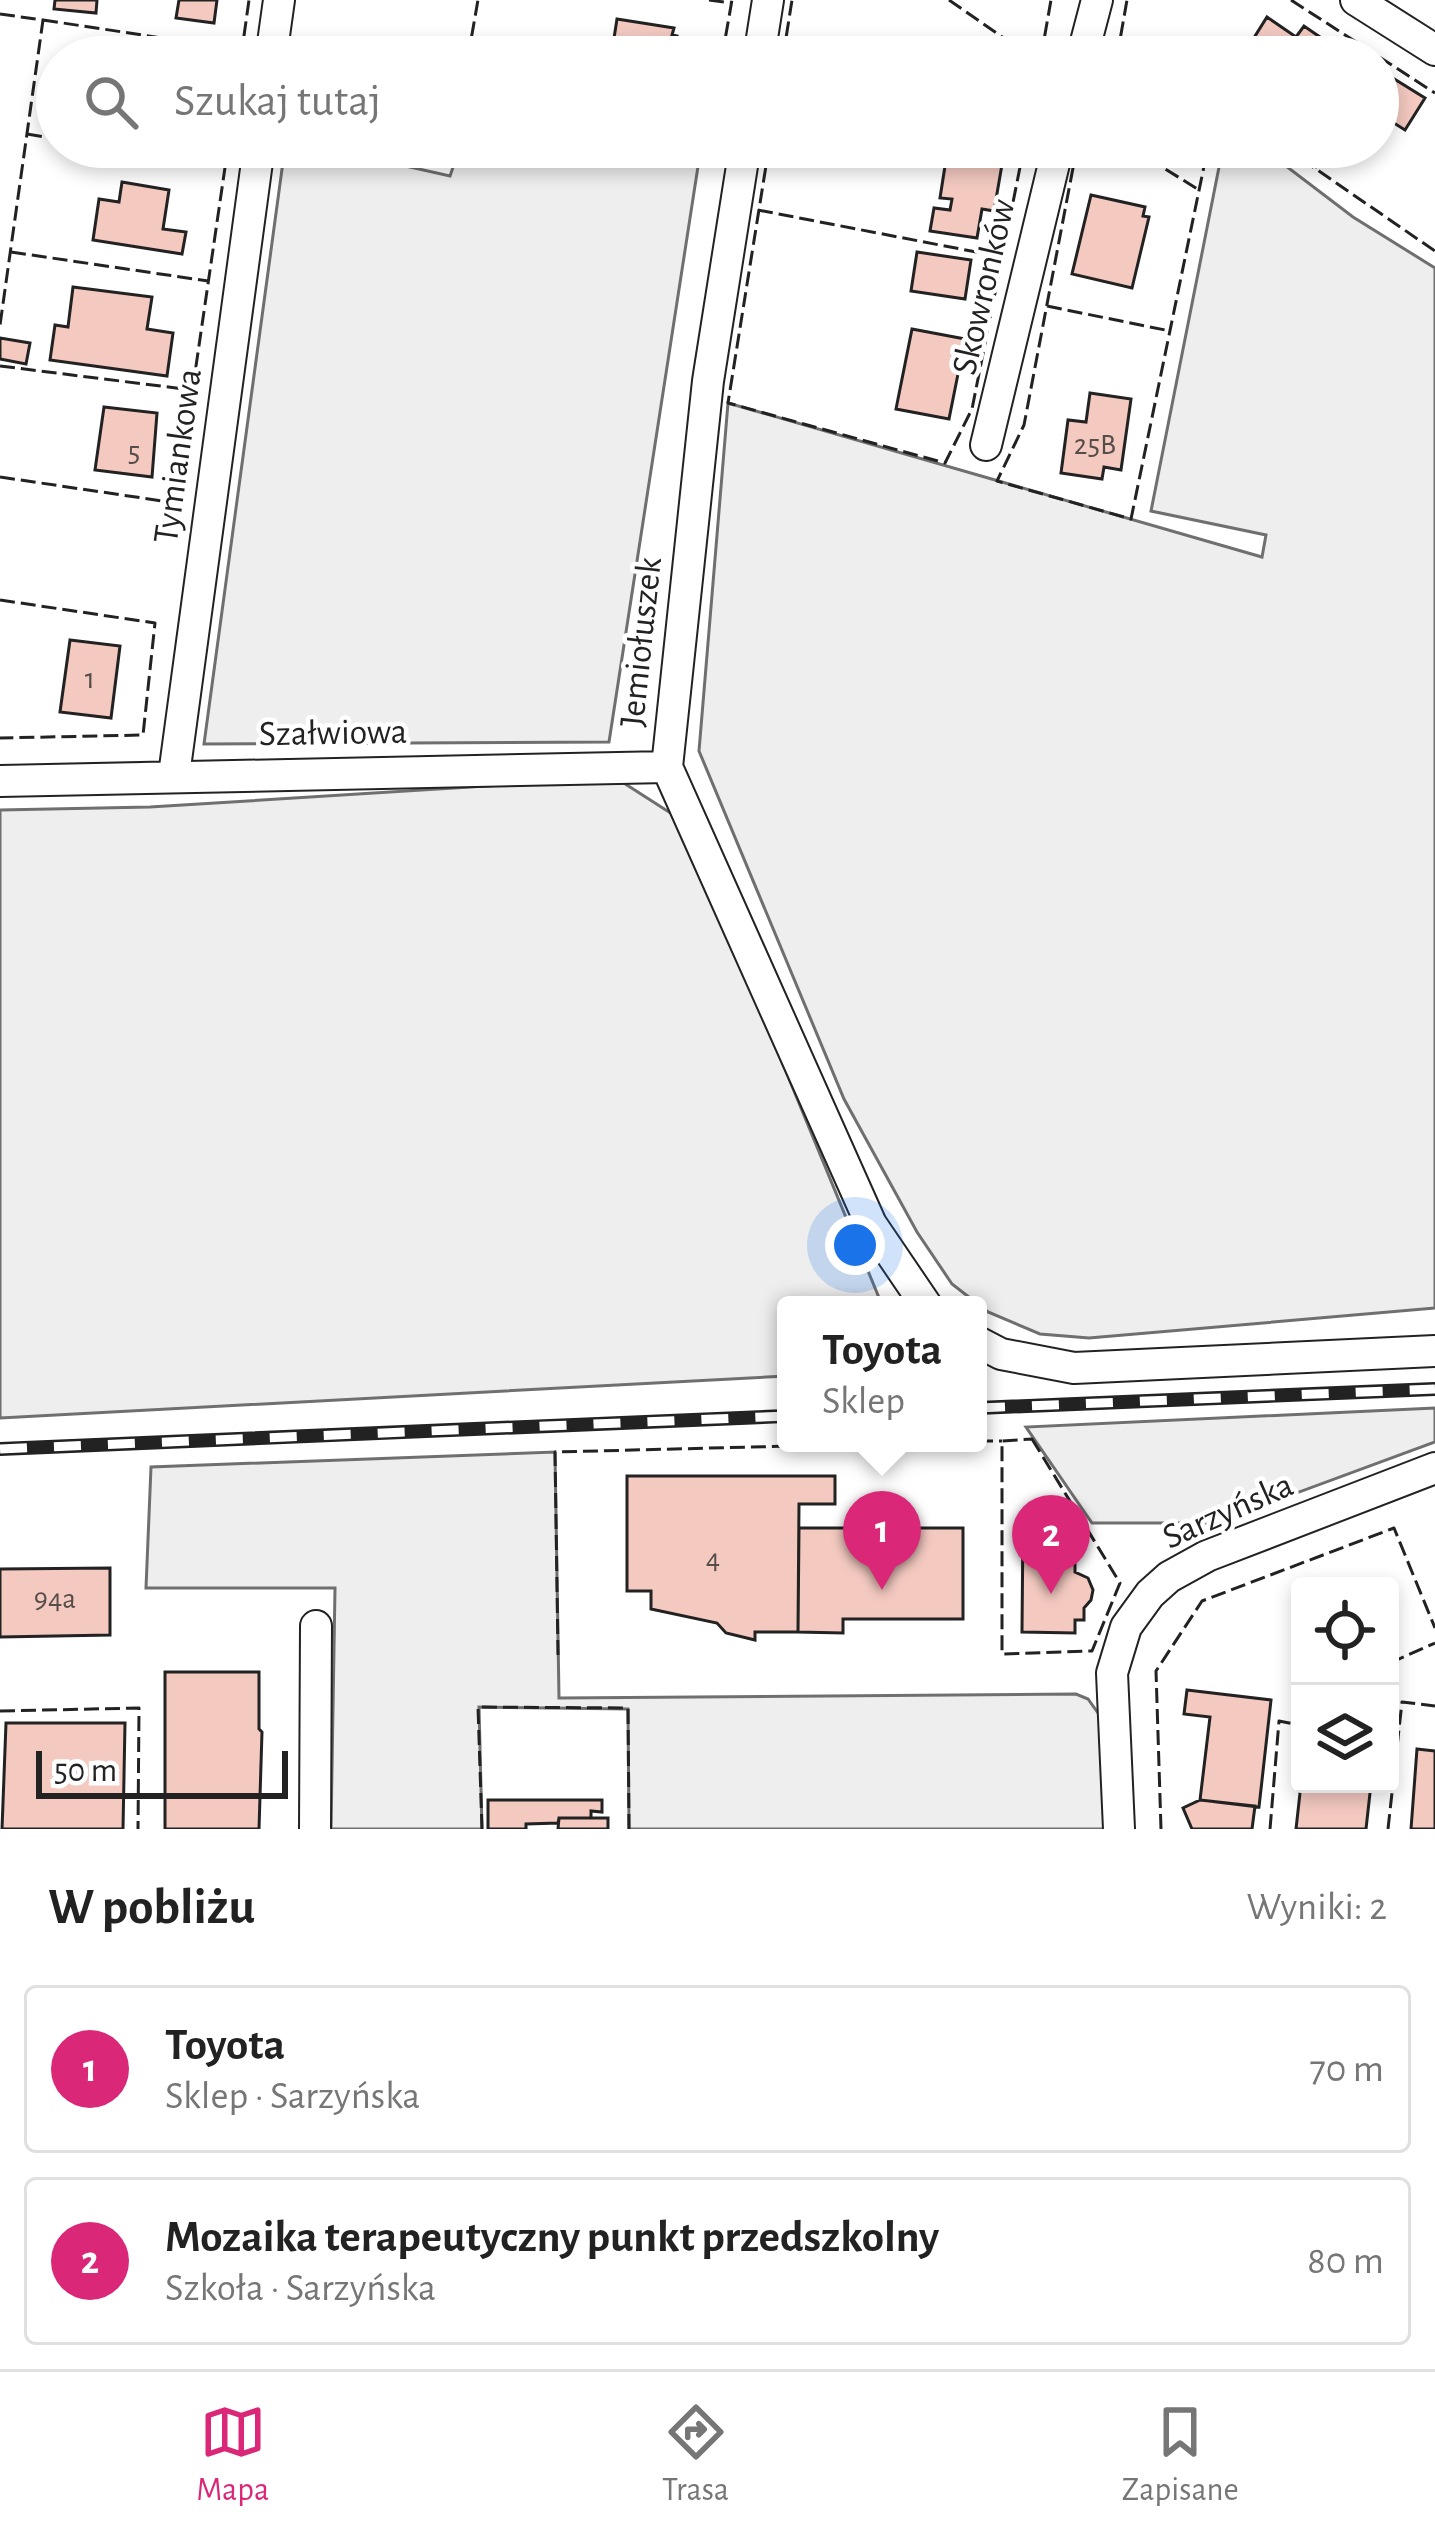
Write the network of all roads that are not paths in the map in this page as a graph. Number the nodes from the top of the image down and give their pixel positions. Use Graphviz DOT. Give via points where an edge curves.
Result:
graph roads {
  1 [pos="279,0"];
  2 [pos="768,0"];
  3 [pos="1097,0"];
  4 [pos="1356,0"];
  5 [pos="274,36"];
  6 [pos="762,36"];
  7 [pos="1088,36"];
  8 [pos="1435,50"];
  9 [pos="256,168"];
  10 [pos="742,168"];
  11 [pos="1053,168"];
  12 [pos="986,445"];
  13 [pos="667,766"];
  14 [pos="174,775"];
  15 [pos="0,781"];
  16 [pos="920,1296"];
  17 [pos="987,1347"];
  18 [pos="1435,1352"];
  19 [pos="1435,1468"];
  20 [pos="316,1626"];
  21 [pos="315,1829"];
  22 [pos="1119,1829"];
  1 -- 5 [label="street"];
  2 -- 6 [label="street"];
  3 -- 7 [label="street"];
  4 -- 8 [label="street"];
  9 -- 14 [label="street, Tymiankowa"];
  10 -- 13 [label="street, Jemiołuszek" via="707,381"];
  11 -- 12 [label="street, Skowronków"];
  13 -- 14 [label="street, Szałwiowa"];
  13 -- 16 [label="street, Jemiołuszek" via="871,1224"];
  14 -- 15 [label="street, Szałwiowa"];
  17 -- 18 [label="street" via="1074,1368"];
  19 -- 22 [label="street, Sarzyńska" via="1207,1556 1150,1594 1126,1628 1112,1672"];
  20 -- 21 [label="street"];
}
